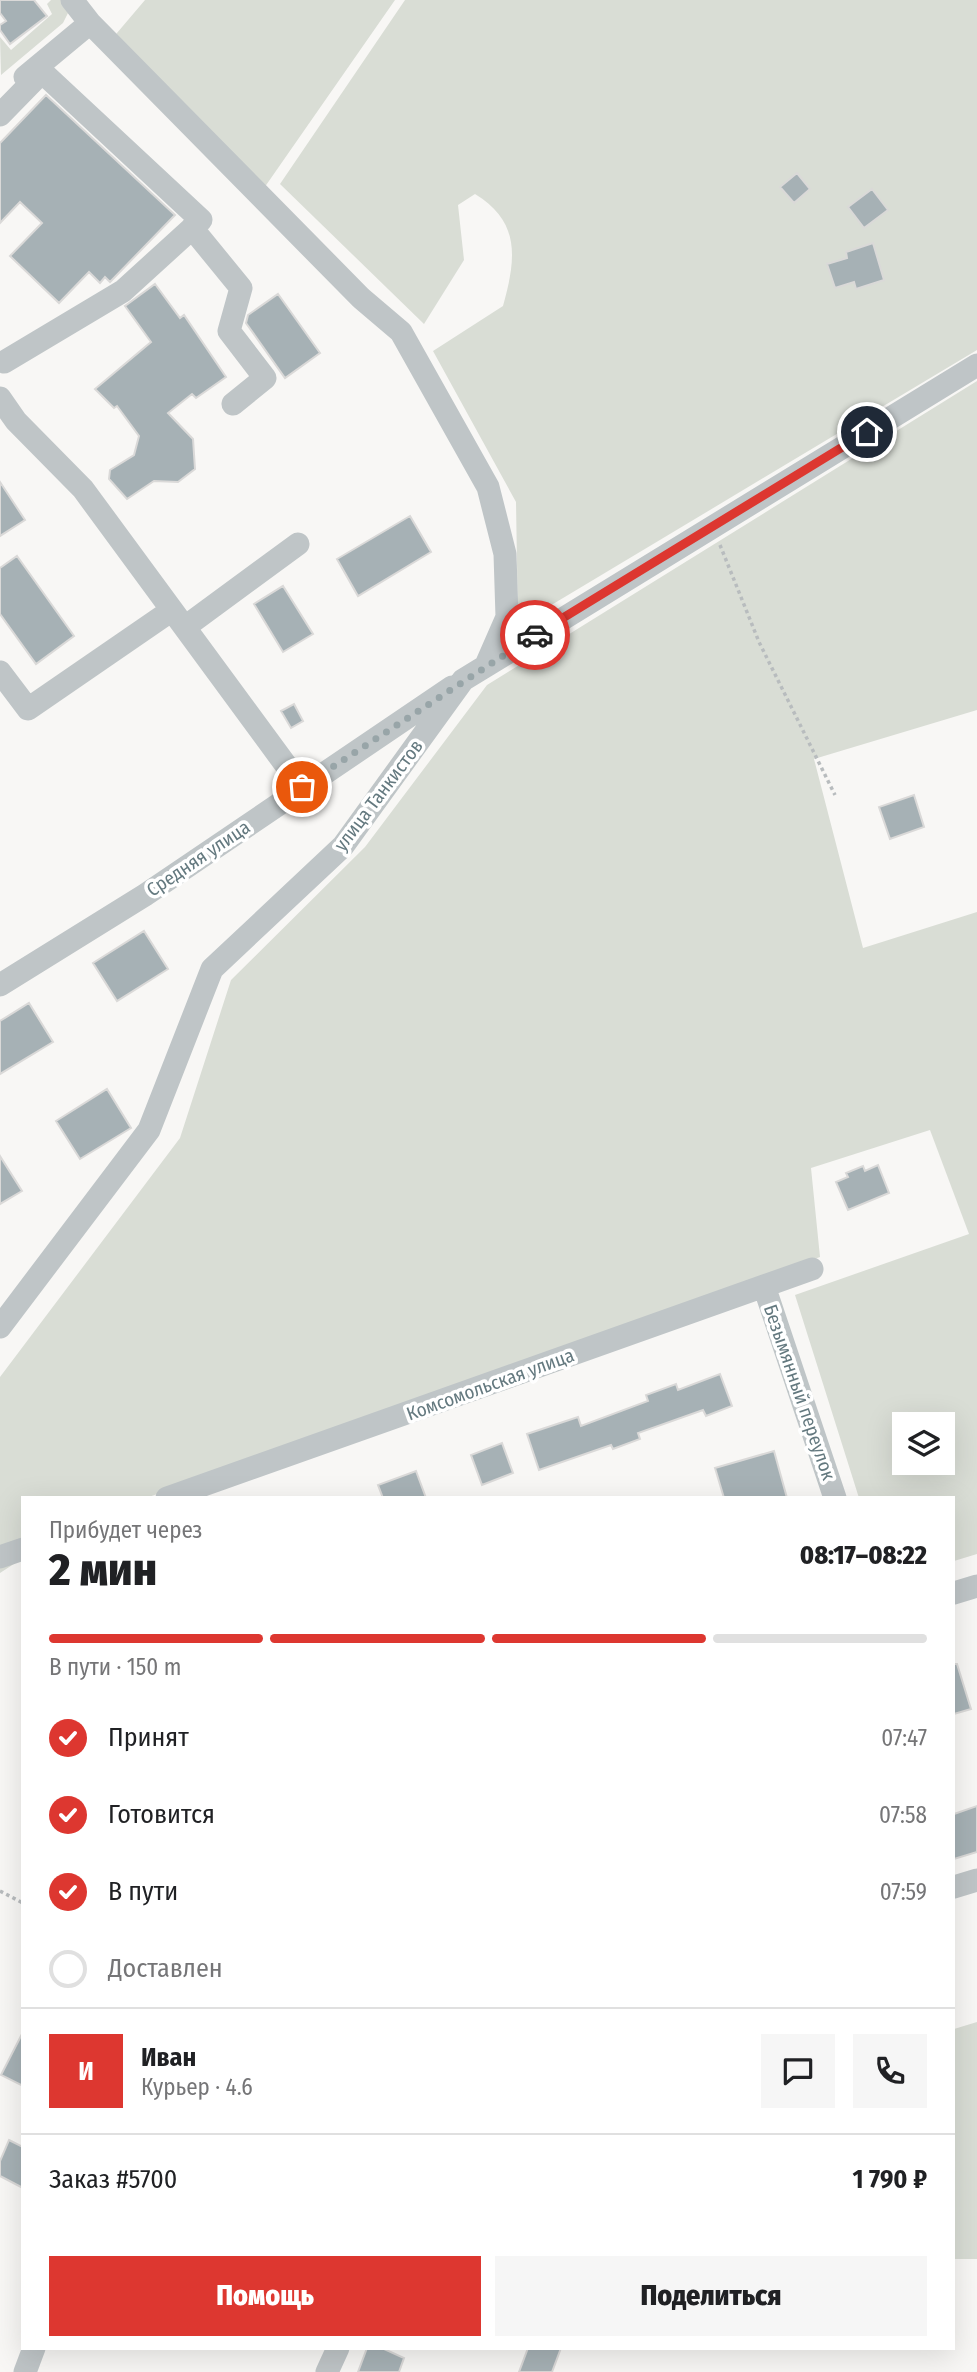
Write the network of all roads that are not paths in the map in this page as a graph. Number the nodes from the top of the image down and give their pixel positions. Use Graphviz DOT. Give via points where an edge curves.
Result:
graph roads {
  1 [pos="72,0"];
  2 [pos="90,23"];
  3 [pos="0,97"];
  4 [pos="0,115"];
  5 [pos="192,228"];
  6 [pos="1,362"];
  7 [pos="977,365"];
  8 [pos="0,398"];
  9 [pos="233,404"];
  10 [pos="298,544"];
  11 [pos="178,618"];
  12 [pos="486,665"];
  13 [pos="463,680"];
  14 [pos="4,686"];
  15 [pos="302,787"];
  16 [pos="0,985"];
  17 [pos="812,1269"];
  18 [pos="764,1286"];
  19 [pos="0,1327"];
  20 [pos="220,1488"];
  21 [pos="178,1496"];
  22 [pos="834,1496"];
  23 [pos="21,1550"];
  24 [pos="0,1557"];
  25 [pos="977,1586"];
  26 [pos="955,1593"];
  27 [pos="977,1880"];
  28 [pos="955,1887"];
  29 [pos="33,2350"];
  30 [pos="337,2350"];
  31 [pos="25,2372"];
  32 [pos="327,2372"];
  1 -- 2 [label="street"];
  2 -- 3 [label="street"];
  2 -- 12 [label="street" via="361,298 401,332 488,487 501,541 507,617"];
  4 -- 5 [label="street" via="42,72 201,220"];
  5 -- 6 [label="street" via="123,291"];
  5 -- 9 [label="street" via="241,288 229,331 265,378"];
  7 -- 12 [label="street, улица Танкистов"];
  8 -- 11 [label="street" via="16,421 83,489"];
  10 -- 11 [label="street"];
  11 -- 14 [label="street" via="28,709"];
  11 -- 15 [label="street"];
  12 -- 13 [label="street, улица Танкистов"];
  13 -- 15 [label="street, Средняя улица"];
  13 -- 19 [label="street, улица Танкистов" via="343,846 212,969 149,1130"];
  15 -- 16 [label="street, Средняя улица" via="145,895"];
  17 -- 18 [label="street, Комсомольская улица"];
  18 -- 20 [label="street, Комсомольская улица"];
  18 -- 22 [label="street, Безымянный переулок"];
  20 -- 21 [label="street, Комсомольская улица"];
  23 -- 24 [label="street"];
  25 -- 26 [label="street"];
  27 -- 28 [label="street"];
  29 -- 31 [label="street"];
  30 -- 32 [label="street"];
}
